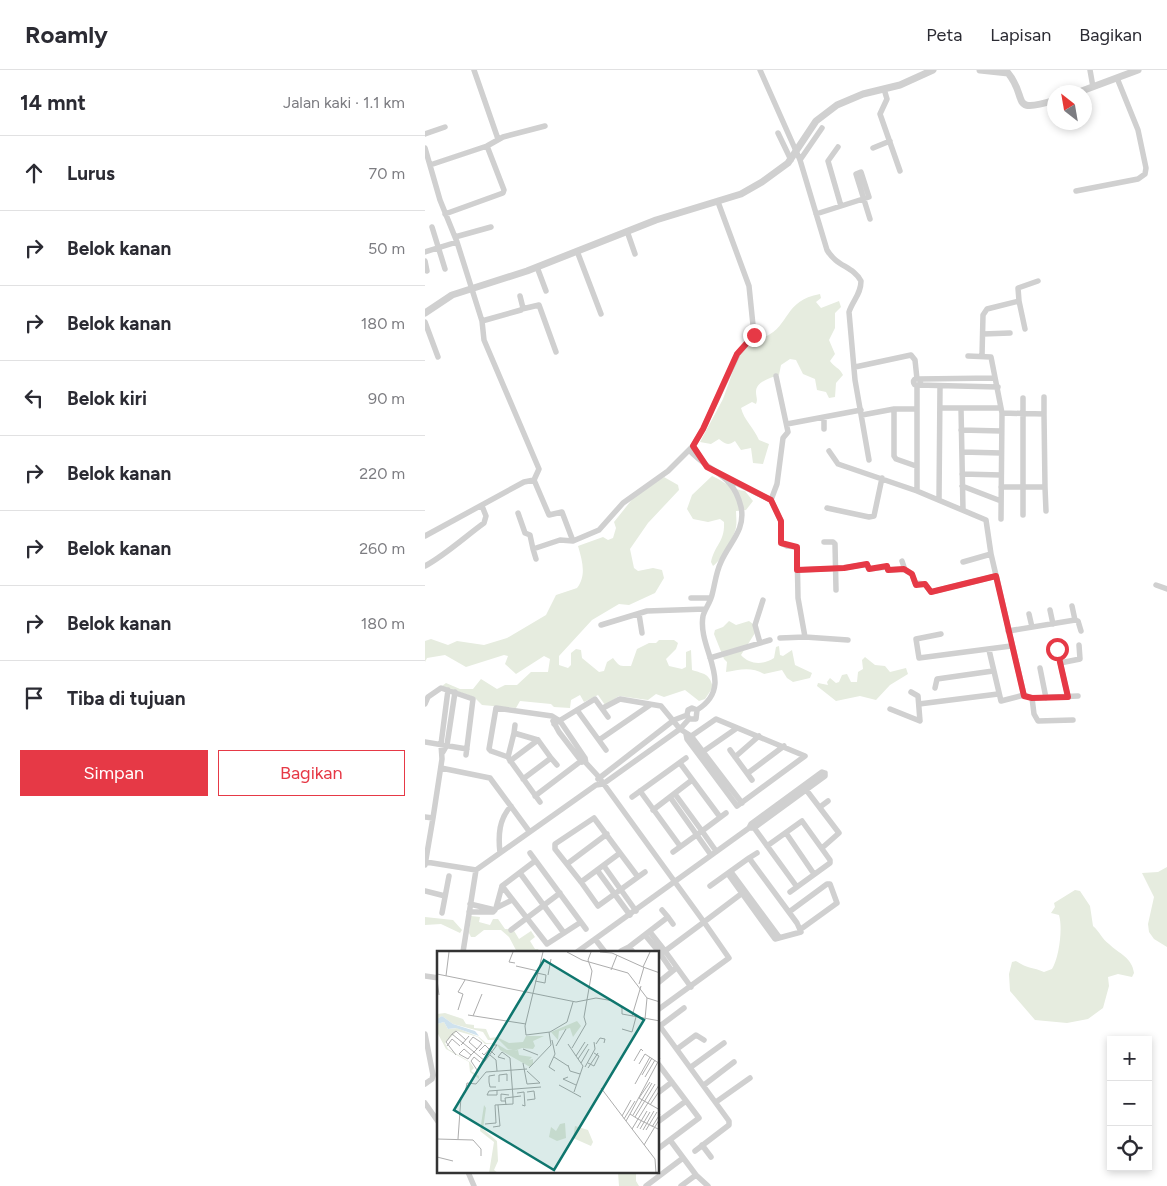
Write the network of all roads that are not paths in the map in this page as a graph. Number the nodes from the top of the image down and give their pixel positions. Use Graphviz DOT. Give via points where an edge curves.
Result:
graph roads {
  1 [pos="474,70"];
  2 [pos="760,70"];
  3 [pos="933,70"];
  4 [pos="981,70"];
  5 [pos="1090,70"];
  6 [pos="1138,70"];
  7 [pos="1007,71"];
  8 [pos="1117,78"];
  9 [pos="1093,88"];
  10 [pos="884,89"];
  11 [pos="1047,102"];
  12 [pos="545,126"];
  13 [pos="445,127"];
  14 [pos="822,128"];
  15 [pos="778,133"];
  16 [pos="425,134"];
  17 [pos="498,139"];
  18 [pos="890,141"];
  19 [pos="487,146"];
  20 [pos="838,147"];
  21 [pos="873,148"];
  22 [pos="425,150"];
  23 [pos="798,157"];
  24 [pos="791,160"];
  25 [pos="430,165"];
  26 [pos="899,171"];
  27 [pos="1076,191"];
  28 [pos="718,202"];
  29 [pos="841,206"];
  30 [pos="445,214"];
  31 [pos="816,214"];
  32 [pos="870,219"];
  33 [pos="433,226"];
  34 [pos="491,227"];
  35 [pos="627,231"];
  36 [pos="456,240"];
  37 [pos="439,248"];
  38 [pos="577,251"];
  39 [pos="425,252"];
  40 [pos="635,254"];
  41 [pos="425,261"];
  42 [pos="537,267"];
  43 [pos="445,269"];
  44 [pos="427,271"];
  45 [pos="1038,281"];
  46 [pos="471,289"];
  47 [pos="545,291"];
  48 [pos="520,296"];
  49 [pos="1019,301"];
  50 [pos="522,309"];
  51 [pos="425,313"];
  52 [pos="601,314"];
  53 [pos="482,320"];
  54 [pos="425,322"];
  55 [pos="1025,328"];
  56 [pos="1010,333"];
  57 [pos="983,334"];
  58 [pos="556,352"];
  59 [pos="969,356"];
  60 [pos="982,356"];
  61 [pos="438,357"];
  62 [pos="855,368"];
  63 [pos="776,376"];
  64 [pos="995,378"];
  65 [pos="917,382"];
  66 [pos="940,386"];
  67 [pos="998,387"];
  68 [pos="1044,397"];
  69 [pos="1023,398"];
  70 [pos="940,408"];
  71 [pos="961,408"];
  72 [pos="893,409"];
  73 [pos="915,409"];
  74 [pos="1002,411"];
  75 [pos="862,412"];
  76 [pos="1023,413"];
  77 [pos="1044,414"];
  78 [pos="823,418"];
  79 [pos="787,424"];
  80 [pos="823,429"];
  81 [pos="961,430"];
  82 [pos="1001,431"];
  83 [pos="693,450"];
  84 [pos="829,451"];
  85 [pos="962,452"];
  86 [pos="1001,453"];
  87 [pos="869,460"];
  88 [pos="916,466"];
  89 [pos="962,474"];
  90 [pos="1001,475"];
  91 [pos="882,478"];
  92 [pos="534,480"];
  93 [pos="729,480"];
  94 [pos="962,486"];
  95 [pos="1001,487"];
  96 [pos="1022,487"];
  97 [pos="1045,487"];
  98 [pos="917,491"];
  99 [pos="771,500"];
  100 [pos="939,500"];
  101 [pos="1001,501"];
  102 [pos="482,506"];
  103 [pos="827,508"];
  104 [pos="963,510"];
  105 [pos="1046,511"];
  106 [pos="518,513"];
  107 [pos="1023,515"];
  108 [pos="1001,519"];
  109 [pos="425,536"];
  110 [pos="573,541"];
  111 [pos="824,542"];
  112 [pos="533,549"];
  113 [pos="991,554"];
  114 [pos="536,559"];
  115 [pos="902,561"];
  116 [pos="963,562"];
  117 [pos="425,566"];
  118 [pos="835,568"];
  119 [pos="904,569"];
  120 [pos="797,570"];
  121 [pos="996,576"];
  122 [pos="1156,585"];
  123 [pos="1167,589"];
  124 [pos="836,590"];
  125 [pos="691,598"];
  126 [pos="711,598"];
  127 [pos="763,600"];
  128 [pos="1072,606"];
  129 [pos="705,609"];
  130 [pos="1050,610"];
  131 [pos="639,614"];
  132 [pos="1029,614"];
  133 [pos="1075,620"];
  134 [pos="1053,624"];
  135 [pos="601,625"];
  136 [pos="1031,627"];
  137 [pos="1008,631"];
  138 [pos="1081,631"];
  139 [pos="642,634"];
  140 [pos="941,634"];
  141 [pos="805,637"];
  142 [pos="780,638"];
  143 [pos="770,640"];
  144 [pos="848,640"];
  145 [pos="760,643"];
  146 [pos="1079,645"];
  147 [pos="1011,646"];
  148 [pos="1057,649"];
  149 [pos="989,650"];
  150 [pos="710,658"];
  151 [pos="1060,663"];
  152 [pos="1040,668"];
  153 [pos="993,671"];
  154 [pos="935,688"];
  155 [pos="448,690"];
  156 [pos="455,692"];
  157 [pos="911,692"];
  158 [pos="998,694"];
  159 [pos="1024,696"];
  160 [pos="1078,696"];
  161 [pos="1068,697"];
  162 [pos="1032,698"];
  163 [pos="1046,698"];
  164 [pos="425,704"];
  165 [pos="919,704"];
  166 [pos="650,705"];
  167 [pos="603,708"];
  168 [pos="890,709"];
  169 [pos="577,710"];
  170 [pos="609,717"];
  171 [pos="688,717"];
  172 [pos="674,720"];
  173 [pos="1073,720"];
  174 [pos="557,722"];
  175 [pos="515,725"];
  176 [pos="737,728"];
  177 [pos="681,729"];
  178 [pos="513,733"];
  179 [pos="688,736"];
  180 [pos="759,736"];
  181 [pos="538,740"];
  182 [pos="599,740"];
  183 [pos="425,742"];
  184 [pos="444,745"];
  185 [pos="784,746"];
  186 [pos="606,750"];
  187 [pos="730,750"];
  188 [pos="701,753"];
  189 [pos="735,757"];
  190 [pos="551,758"];
  191 [pos="686,758"];
  192 [pos="509,759"];
  193 [pos="584,761"];
  194 [pos="680,763"];
  195 [pos="557,765"];
  196 [pos="441,768"];
  197 [pos="748,773"];
  198 [pos="598,776"];
  199 [pos="523,779"];
  200 [pos="692,780"];
  201 [pos="752,780"];
  202 [pos="603,784"];
  203 [pos="596,785"];
  204 [pos="640,791"];
  205 [pos="535,796"];
  206 [pos="672,796"];
  207 [pos="632,797"];
  208 [pos="828,801"];
  209 [pos="540,802"];
  210 [pos="511,806"];
  211 [pos="820,808"];
  212 [pos="653,810"];
  213 [pos="726,813"];
  214 [pos="425,816"];
  215 [pos="719,817"];
  216 [pos="433,818"];
  217 [pos="751,826"];
  218 [pos="529,831"];
  219 [pos="699,832"];
  220 [pos="786,833"];
  221 [pos="607,834"];
  222 [pos="680,846"];
  223 [pos="767,846"];
  224 [pos="822,848"];
  225 [pos="673,852"];
  226 [pos="499,853"];
  227 [pos="529,853"];
  228 [pos="620,853"];
  229 [pos="714,853"];
  230 [pos="757,853"];
  231 [pos="749,858"];
  232 [pos="535,861"];
  233 [pos="425,864"];
  234 [pos="567,864"];
  235 [pos="604,866"];
  236 [pos="476,870"];
  237 [pos="597,870"];
  238 [pos="645,872"];
  239 [pos="520,873"];
  240 [pos="729,873"];
  241 [pos="814,874"];
  242 [pos="449,876"];
  243 [pos="638,877"];
  244 [pos="581,882"];
  245 [pos="675,883"];
  246 [pos="502,886"];
  247 [pos="710,886"];
  248 [pos="797,887"];
  249 [pos="621,890"];
  250 [pos="425,891"];
  251 [pos="744,892"];
  252 [pos="790,892"];
  253 [pos="560,893"];
  254 [pos="615,894"];
  255 [pos="445,896"];
  256 [pos="513,900"];
  257 [pos="471,904"];
  258 [pos="544,906"];
  259 [pos="495,909"];
  260 [pos="663,910"];
  261 [pos="636,911"];
  262 [pos="469,912"];
  263 [pos="789,912"];
  264 [pos="442,913"];
  265 [pos="630,915"];
  266 [pos="668,916"];
  267 [pos="526,919"];
  268 [pos="581,922"];
  269 [pos="704,922"];
  270 [pos="673,924"];
  271 [pos="586,929"];
  272 [pos="801,929"];
  273 [pos="511,930"];
  274 [pos="564,933"];
  275 [pos="647,933"];
  276 [pos="595,939"];
  277 [pos="629,946"];
  278 [pos="463,951"];
  279 [pos="578,951"];
  280 [pos="604,951"];
  281 [pos="621,951"];
  282 [pos="632,951"];
  283 [pos="661,952"];
  284 [pos="675,969"];
  285 [pos="660,981"];
  286 [pos="691,987"];
  287 [pos="660,1008"];
  288 [pos="684,1008"];
  289 [pos="660,1024"];
  290 [pos="660,1026"];
  291 [pos="425,1034"];
  292 [pos="705,1040"];
  293 [pos="724,1043"];
  294 [pos="677,1049"];
  295 [pos="734,1062"];
  296 [pos="660,1066"];
  297 [pos="691,1068"];
  298 [pos="750,1078"];
  299 [pos="672,1082"];
  300 [pos="425,1084"];
  301 [pos="704,1085"];
  302 [pos="660,1091"];
  303 [pos="686,1101"];
  304 [pos="716,1102"];
  305 [pos="425,1103"];
  306 [pos="437,1120"];
  307 [pos="660,1120"];
  308 [pos="670,1140"];
  309 [pos="702,1145"];
  310 [pos="660,1147"];
  311 [pos="695,1151"];
  312 [pos="711,1157"];
  313 [pos="683,1158"];
  314 [pos="469,1174"];
  315 [pos="696,1175"];
  316 [pos="474,1186"];
  317 [pos="646,1186"];
  318 [pos="681,1186"];
  319 [pos="708,1186"];
  1 -- 17 [label="street"];
  2 -- 23 [label="street"];
  3 -- 10 [label="street"];
  4 -- 7 [label="street"];
  5 -- 9 [label="street"];
  6 -- 8 [label="street"];
  7 -- 11 [label="street" via="1027,106"];
  8 -- 9 [label="street"];
  8 -- 27 [label="street" via="1138,130 1145,174 1138,179"];
  10 -- 18 [label="street" via="887,99 880,114"];
  10 -- 23 [label="street" via="854,97 828,111 816,121"];
  12 -- 17 [label="street"];
  13 -- 16 [label="street"];
  14 -- 23 [label="street"];
  15 -- 24 [label="street"];
  17 -- 19 [label="street"];
  18 -- 21 [label="street"];
  18 -- 26 [label="street"];
  19 -- 25 [label="street"];
  19 -- 30 [label="street" via="504,192"];
  20 -- 29 [label="street" via="828,161"];
  22 -- 25 [label="street"];
  23 -- 24 [label="street"];
  23 -- 31 [label="street"];
  24 -- 28 [label="street" via="754,188"];
  25 -- 30 [label="street"];
  28 -- 35 [label="street"];
  28 -- 83 [label="street" via="749,286 754,335 737,354"];
  29 -- 31 [label="street"];
  29 -- 32 [label="street" via="863,199"];
  30 -- 36 [label="street"];
  31 -- 62 [label="street" via="832,258 858,274 861,281 859,296 849,312"];
  33 -- 37 [label="street"];
  34 -- 36 [label="street"];
  35 -- 38 [label="street"];
  35 -- 40 [label="street"];
  36 -- 37 [label="street"];
  36 -- 46 [label="street"];
  37 -- 39 [label="street"];
  37 -- 43 [label="street"];
  38 -- 42 [label="street"];
  38 -- 52 [label="street"];
  41 -- 44 [label="street"];
  42 -- 46 [label="street"];
  42 -- 47 [label="street"];
  45 -- 49 [label="street" via="1018,288"];
  46 -- 51 [label="street" via="440,302"];
  46 -- 53 [label="street"];
  48 -- 50 [label="street"];
  49 -- 55 [label="street"];
  49 -- 57 [label="street" via="984,311"];
  50 -- 53 [label="street"];
  50 -- 58 [label="street" via="539,305"];
  53 -- 92 [label="street" via="484,340 539,469"];
  54 -- 61 [label="street"];
  56 -- 57 [label="street"];
  57 -- 60 [label="street"];
  59 -- 60 [label="street"];
  60 -- 64 [label="street" via="992,359"];
  62 -- 65 [label="street" via="911,355 915,360"];
  62 -- 75 [label="street"];
  63 -- 79 [label="street"];
  64 -- 65 [label="street"];
  64 -- 67 [label="street"];
  65 -- 66 [label="street"];
  65 -- 73 [label="street"];
  66 -- 67 [label="street"];
  66 -- 70 [label="street"];
  67 -- 74 [label="street"];
  68 -- 77 [label="street"];
  69 -- 76 [label="street"];
  70 -- 71 [label="street"];
  70 -- 100 [label="street"];
  71 -- 74 [label="street"];
  71 -- 81 [label="street"];
  72 -- 73 [label="street"];
  72 -- 75 [label="street"];
  72 -- 88 [label="street" via="894,456"];
  73 -- 88 [label="street"];
  74 -- 76 [label="street"];
  74 -- 82 [label="street"];
  75 -- 78 [label="street"];
  75 -- 87 [label="street"];
  76 -- 77 [label="street"];
  76 -- 96 [label="street"];
  77 -- 97 [label="street"];
  78 -- 79 [label="street"];
  78 -- 80 [label="street"];
  79 -- 99 [label="street" via="788,432 783,438 777,484"];
  81 -- 82 [label="street"];
  81 -- 85 [label="street"];
  82 -- 86 [label="street"];
  83 -- 93 [label="street" via="705,465"];
  83 -- 110 [label="street" via="623,503 595,534"];
  84 -- 91 [label="street" via="838,464"];
  85 -- 86 [label="street"];
  85 -- 89 [label="street"];
  86 -- 90 [label="street"];
  88 -- 98 [label="street"];
  89 -- 90 [label="street"];
  89 -- 94 [label="street"];
  90 -- 95 [label="street"];
  91 -- 98 [label="street"];
  91 -- 103 [label="street" via="872,517"];
  92 -- 102 [label="street" via="524,482"];
  92 -- 110 [label="street" via="549,515 562,512"];
  93 -- 99 [label="street"];
  93 -- 126 [label="street" via="741,508 741,521 738,536 719,564"];
  94 -- 101 [label="street"];
  94 -- 104 [label="street"];
  95 -- 96 [label="street"];
  95 -- 101 [label="street"];
  96 -- 97 [label="street"];
  96 -- 107 [label="street"];
  97 -- 105 [label="street"];
  98 -- 100 [label="street"];
  99 -- 120 [label="street" via="781,521 781,543 797,547"];
  100 -- 104 [label="street"];
  101 -- 108 [label="street"];
  102 -- 109 [label="street"];
  102 -- 117 [label="street" via="487,516 484,523"];
  104 -- 113 [label="street" via="986,520"];
  106 -- 112 [label="street" via="525,533 530,535"];
  110 -- 112 [label="street" via="560,540"];
  111 -- 118 [label="street" via="834,543"];
  112 -- 114 [label="street"];
  113 -- 116 [label="street"];
  113 -- 121 [label="street"];
  115 -- 119 [label="street"];
  118 -- 119 [label="street" via="867,564 869,569 887,566 888,570"];
  118 -- 120 [label="street"];
  118 -- 124 [label="street"];
  119 -- 121 [label="street" via="912,574 916,585 925,584 931,592"];
  120 -- 141 [label="street"];
  121 -- 137 [label="street"];
  122 -- 123 [label="street"];
  125 -- 126 [label="street"];
  126 -- 129 [label="street"];
  127 -- 145 [label="street" via="755,624"];
  128 -- 133 [label="street"];
  129 -- 131 [label="street" via="667,609"];
  129 -- 150 [label="street" via="703,625"];
  130 -- 134 [label="street"];
  131 -- 135 [label="street"];
  131 -- 139 [label="street"];
  132 -- 136 [label="street"];
  133 -- 134 [label="street"];
  133 -- 138 [label="street"];
  134 -- 136 [label="street"];
  136 -- 137 [label="street"];
  137 -- 147 [label="street"];
  140 -- 149 [label="street" via="915,639 919,658"];
  141 -- 142 [label="street"];
  141 -- 144 [label="street"];
  143 -- 145 [label="street"];
  145 -- 150 [label="street"];
  146 -- 151 [label="street" via="1080,659"];
  147 -- 149 [label="street"];
  147 -- 159 [label="street"];
  148 -- 151 [label="street"];
  149 -- 153 [label="street"];
  150 -- 171 [label="street" via="715,673 713,696 697,710 696,718"];
  151 -- 161 [label="street"];
  152 -- 163 [label="street"];
  153 -- 154 [label="street" via="937,680"];
  153 -- 158 [label="street"];
  155 -- 156 [label="street"];
  155 -- 164 [label="street" via="439,689 428,696"];
  155 -- 184 [label="street"];
  156 -- 184 [label="street"];
  156 -- 184 [label="street" via="473,699 467,752"];
  157 -- 165 [label="street" via="917,695"];
  158 -- 159 [label="street" via="1001,701"];
  158 -- 165 [label="street"];
  159 -- 162 [label="street"];
  160 -- 161 [label="street"];
  161 -- 163 [label="street"];
  162 -- 163 [label="street"];
  162 -- 173 [label="street" via="1038,721"];
  165 -- 168 [label="street" via="919,721"];
  166 -- 167 [label="street" via="620,700"];
  166 -- 172 [label="street" via="661,706"];
  166 -- 182 [label="street"];
  167 -- 169 [label="street" via="595,699"];
  167 -- 170 [label="street"];
  169 -- 174 [label="street"];
  169 -- 182 [label="street"];
  171 -- 172 [label="street"];
  171 -- 177 [label="street"];
  172 -- 177 [label="street"];
  172 -- 198 [label="street"];
  174 -- 192 [label="street" via="553,716 497,708 489,749"];
  174 -- 193 [label="street"];
  175 -- 178 [label="street"];
  176 -- 179 [label="street" via="715,719"];
  176 -- 180 [label="street"];
  176 -- 188 [label="street"];
  177 -- 179 [label="street"];
  177 -- 202 [label="street"];
  178 -- 181 [label="street"];
  178 -- 192 [label="street"];
  179 -- 188 [label="street"];
  180 -- 185 [label="street"];
  180 -- 189 [label="street"];
  181 -- 190 [label="street"];
  181 -- 192 [label="street"];
  182 -- 186 [label="street"];
  183 -- 184 [label="street"];
  184 -- 196 [label="street"];
  185 -- 188 [label="street" via="805,756 737,806"];
  185 -- 197 [label="street"];
  187 -- 189 [label="street"];
  189 -- 197 [label="street"];
  190 -- 195 [label="street"];
  190 -- 199 [label="street"];
  191 -- 194 [label="street"];
  192 -- 199 [label="street"];
  193 -- 198 [label="street"];
  193 -- 205 [label="street"];
  194 -- 200 [label="street"];
  194 -- 204 [label="street"];
  196 -- 210 [label="street" via="490,778"];
  196 -- 216 [label="street"];
  197 -- 201 [label="street"];
  198 -- 202 [label="street"];
  198 -- 203 [label="street"];
  199 -- 205 [label="street"];
  200 -- 206 [label="street"];
  200 -- 215 [label="street"];
  202 -- 203 [label="street"];
  202 -- 245 [label="street"];
  203 -- 218 [label="street"];
  204 -- 207 [label="street"];
  204 -- 212 [label="street"];
  205 -- 209 [label="street"];
  206 -- 212 [label="street"];
  206 -- 219 [label="street"];
  208 -- 211 [label="street"];
  210 -- 218 [label="street"];
  210 -- 226 [label="street" via="504,813 500,825"];
  211 -- 217 [label="street" via="805,788"];
  211 -- 224 [label="street" via="839,833"];
  212 -- 222 [label="street"];
  213 -- 215 [label="street"];
  214 -- 216 [label="street"];
  215 -- 219 [label="street"];
  216 -- 233 [label="street"];
  217 -- 223 [label="street"];
  217 -- 229 [label="street"];
  218 -- 226 [label="street"];
  219 -- 222 [label="street"];
  219 -- 229 [label="street"];
  220 -- 223 [label="street"];
  220 -- 224 [label="street" via="803,821"];
  220 -- 241 [label="street"];
  221 -- 228 [label="street"];
  221 -- 234 [label="street"];
  221 -- 234 [label="street" via="594,818 555,844 555,849"];
  222 -- 225 [label="street"];
  223 -- 248 [label="street"];
  224 -- 241 [label="street" via="830,862"];
  226 -- 236 [label="street"];
  227 -- 232 [label="street"];
  228 -- 235 [label="street"];
  228 -- 243 [label="street"];
  229 -- 245 [label="street"];
  230 -- 231 [label="street"];
  231 -- 240 [label="street"];
  231 -- 263 [label="street"];
  232 -- 239 [label="street"];
  232 -- 253 [label="street"];
  233 -- 236 [label="street"];
  234 -- 244 [label="street"];
  235 -- 237 [label="street"];
  235 -- 249 [label="street"];
  236 -- 257 [label="street"];
  237 -- 244 [label="street"];
  237 -- 254 [label="street"];
  238 -- 243 [label="street"];
  239 -- 246 [label="street"];
  239 -- 258 [label="street"];
  240 -- 247 [label="street"];
  240 -- 251 [label="street"];
  241 -- 248 [label="street"];
  242 -- 255 [label="street"];
  243 -- 249 [label="street"];
  244 -- 254 [label="street" via="598,906"];
  245 -- 261 [label="street"];
  245 -- 269 [label="street"];
  246 -- 256 [label="street"];
  246 -- 259 [label="street"];
  248 -- 252 [label="street"];
  249 -- 254 [label="street"];
  249 -- 261 [label="street"];
  250 -- 255 [label="street"];
  251 -- 269 [label="street"];
  251 -- 272 [label="street" via="775,939"];
  253 -- 258 [label="street"];
  253 -- 268 [label="street"];
  254 -- 265 [label="street"];
  255 -- 264 [label="street"];
  256 -- 259 [label="street"];
  256 -- 267 [label="street"];
  257 -- 259 [label="street"];
  257 -- 262 [label="street"];
  258 -- 267 [label="street"];
  258 -- 274 [label="street"];
  259 -- 262 [label="street" via="490,913"];
  260 -- 266 [label="street"];
  261 -- 265 [label="street"];
  262 -- 278 [label="street"];
  263 -- 272 [label="street"];
  263 -- 272 [label="street" via="830,884 837,903"];
  265 -- 276 [label="street"];
  266 -- 270 [label="street"];
  266 -- 275 [label="street"];
  267 -- 273 [label="street"];
  267 -- 274 [label="street" via="546,944"];
  268 -- 271 [label="street"];
  268 -- 274 [label="street"];
  269 -- 283 [label="street"];
  269 -- 286 [label="street" via="729,958"];
  275 -- 277 [label="street"];
  275 -- 283 [label="street"];
  276 -- 279 [label="street"];
  276 -- 280 [label="street"];
  277 -- 281 [label="street"];
  277 -- 282 [label="street"];
  283 -- 284 [label="street"];
  284 -- 285 [label="street"];
  284 -- 286 [label="street"];
  286 -- 287 [label="street"];
  288 -- 289 [label="street"];
  290 -- 294 [label="street"];
  291 -- 300 [label="street" via="433,1076"];
  292 -- 294 [label="street" via="696,1035"];
  293 -- 297 [label="street"];
  294 -- 297 [label="street"];
  295 -- 301 [label="street"];
  296 -- 299 [label="street"];
  297 -- 301 [label="street"];
  298 -- 304 [label="street"];
  299 -- 302 [label="street"];
  299 -- 303 [label="street"];
  301 -- 304 [label="street"];
  303 -- 307 [label="street"];
  303 -- 308 [label="street" via="699,1118"];
  304 -- 309 [label="street" via="730,1123"];
  305 -- 306 [label="street"];
  308 -- 310 [label="street"];
  308 -- 313 [label="street"];
  309 -- 311 [label="street"];
  309 -- 312 [label="street"];
  313 -- 315 [label="street"];
  313 -- 317 [label="street"];
  314 -- 316 [label="street"];
  315 -- 318 [label="street"];
  315 -- 319 [label="street"];
}
